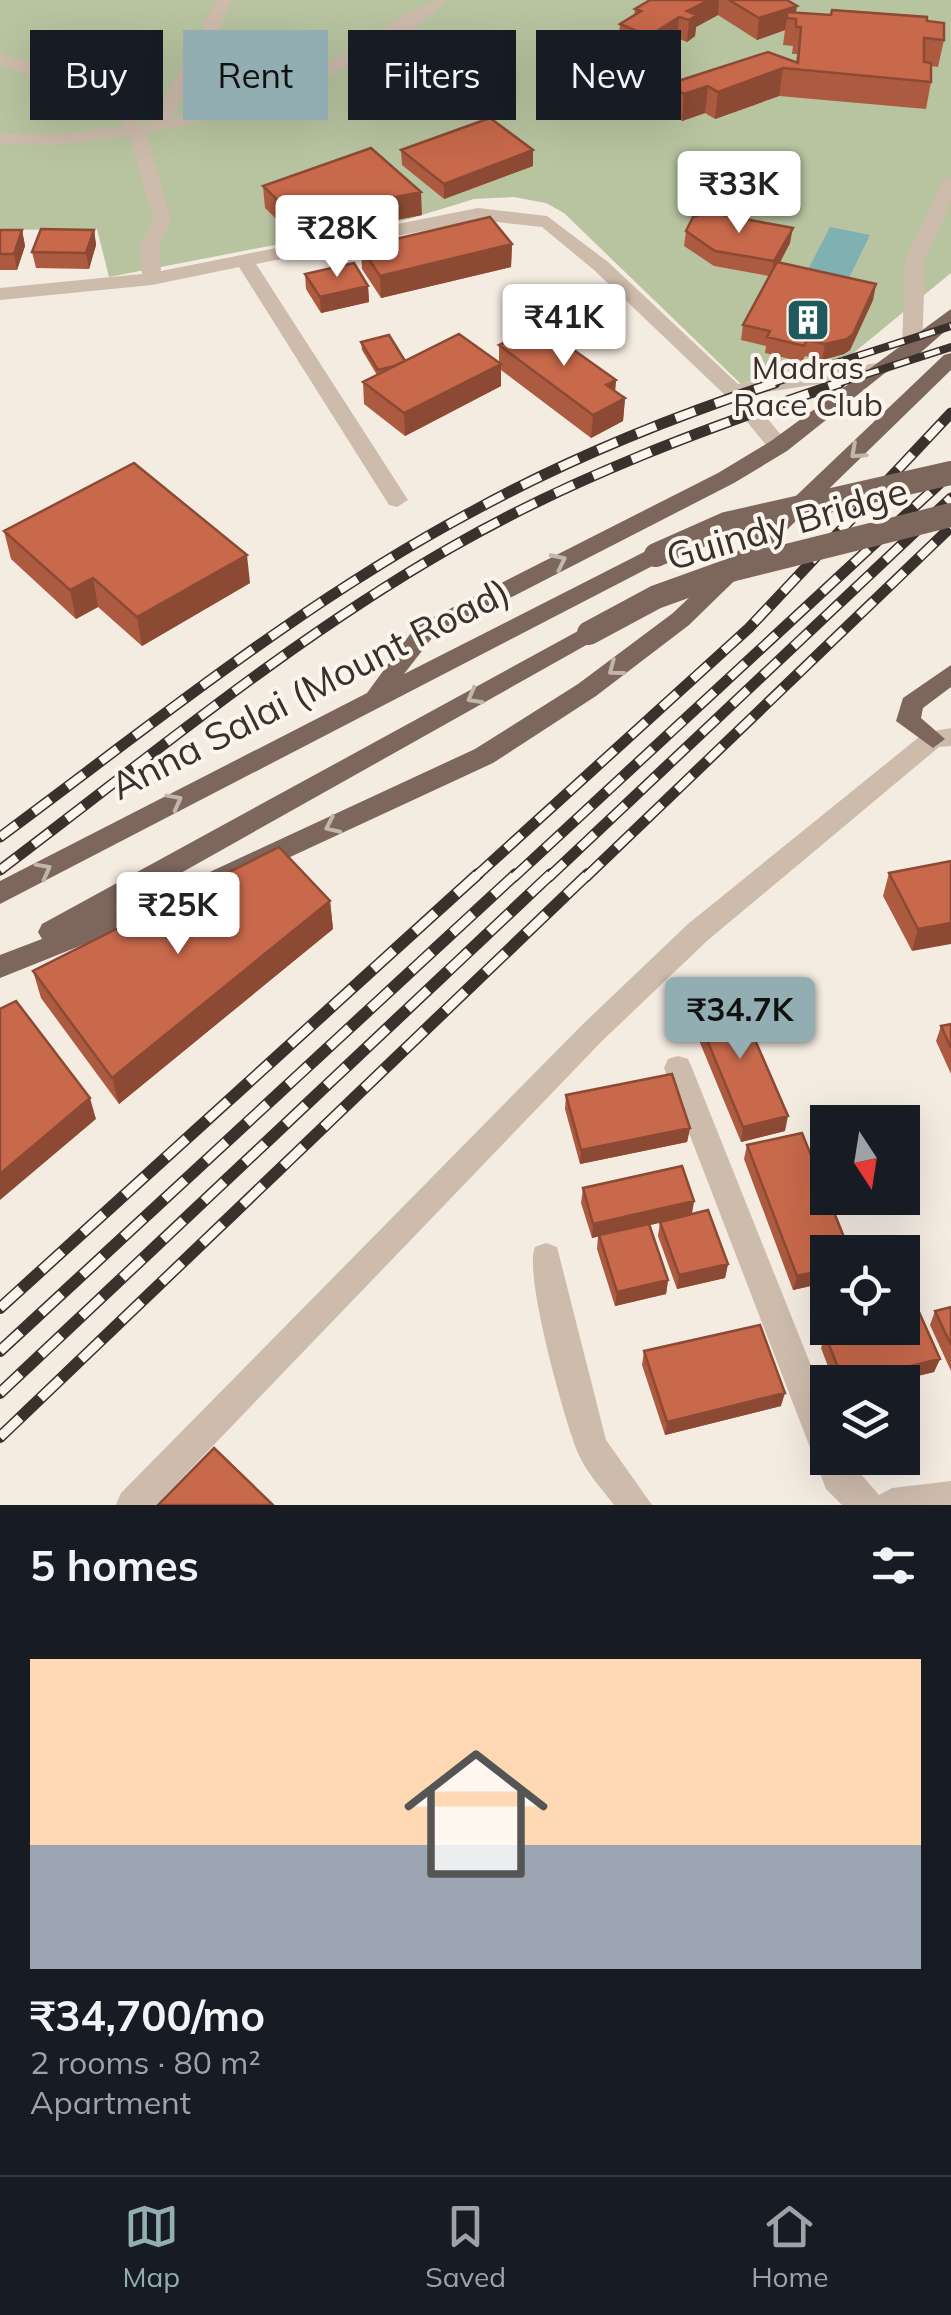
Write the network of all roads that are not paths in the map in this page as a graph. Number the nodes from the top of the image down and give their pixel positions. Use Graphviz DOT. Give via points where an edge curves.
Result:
graph roads {
  1 [pos="225,0"];
  2 [pos="439,0"];
  3 [pos="0,59"];
  4 [pos="160,123"];
  5 [pos="137,128"];
  6 [pos="0,139"];
  7 [pos="951,182"];
  8 [pos="243,259"];
  9 [pos="152,279"];
  10 [pos="0,294"];
  11 [pos="951,315"];
  12 [pos="912,350"];
  13 [pos="951,359"];
  14 [pos="878,369"];
  15 [pos="733,391"];
  16 [pos="779,446"];
  17 [pos="951,473"];
  18 [pos="397,500"];
  19 [pos="951,515"];
  20 [pos="656,554"];
  21 [pos="590,632"];
  22 [pos="951,674"];
  23 [pos="372,698"];
  24 [pos="942,738"];
  25 [pos="0,893"];
  26 [pos="0,964"];
  27 [pos="678,1068"];
  28 [pos="546,1257"];
  29 [pos="810,1405"];
  30 [pos="837,1475"];
  31 [pos="951,1498"];
  32 [pos="133,1505"];
  33 [pos="635,1505"];
  34 [pos="866,1505"];
  35 [pos="892,1505"];
  1 -- 4 [label="street"];
  2 -- 4 [label="street" via="318,72"];
  3 -- 5 [label="street" via="100,96"];
  4 -- 5 [label="street"];
  5 -- 6 [label="street" via="74,139"];
  5 -- 9 [label="street" via="162,220 149,246"];
  7 -- 12 [label="street" via="915,260"];
  8 -- 9 [label="street"];
  8 -- 15 [label="street" via="478,214 546,222"];
  8 -- 18 [label="street"];
  9 -- 10 [label="street"];
  11 -- 12 [label="main road"];
  12 -- 14 [label="main road"];
  13 -- 26 [label="main road, one-way" via="681,619 484,756 208,884"];
  14 -- 15 [label="street"];
  14 -- 16 [label="main road"];
  15 -- 16 [label="street"];
  23 -- 16 [label="main road, one-way" via="424,632"];
  17 -- 20 [label="main road, Guindy Bridge, bridge" via="726,524"];
  19 -- 21 [label="main road, Guindy Bridge, bridge" via="734,570 656,597"];
  20 -- 23 [label="main road, Anna Salai (Mount Road)"];
  21 -- 26 [label="main road, Anna Salai (Mount Road), one-way"];
  22 -- 24 [label="main road" via="912,704 908,721"];
  25 -- 23 [label="main road, Anna Salai (Mount Road), one-way"];
  24 -- 32 [label="street" via="698,932"];
  27 -- 29 [label="street"];
  28 -- 33 [label="street" via="592,1448"];
  30 -- 34 [label="street"];
  31 -- 35 [label="street"];
}
